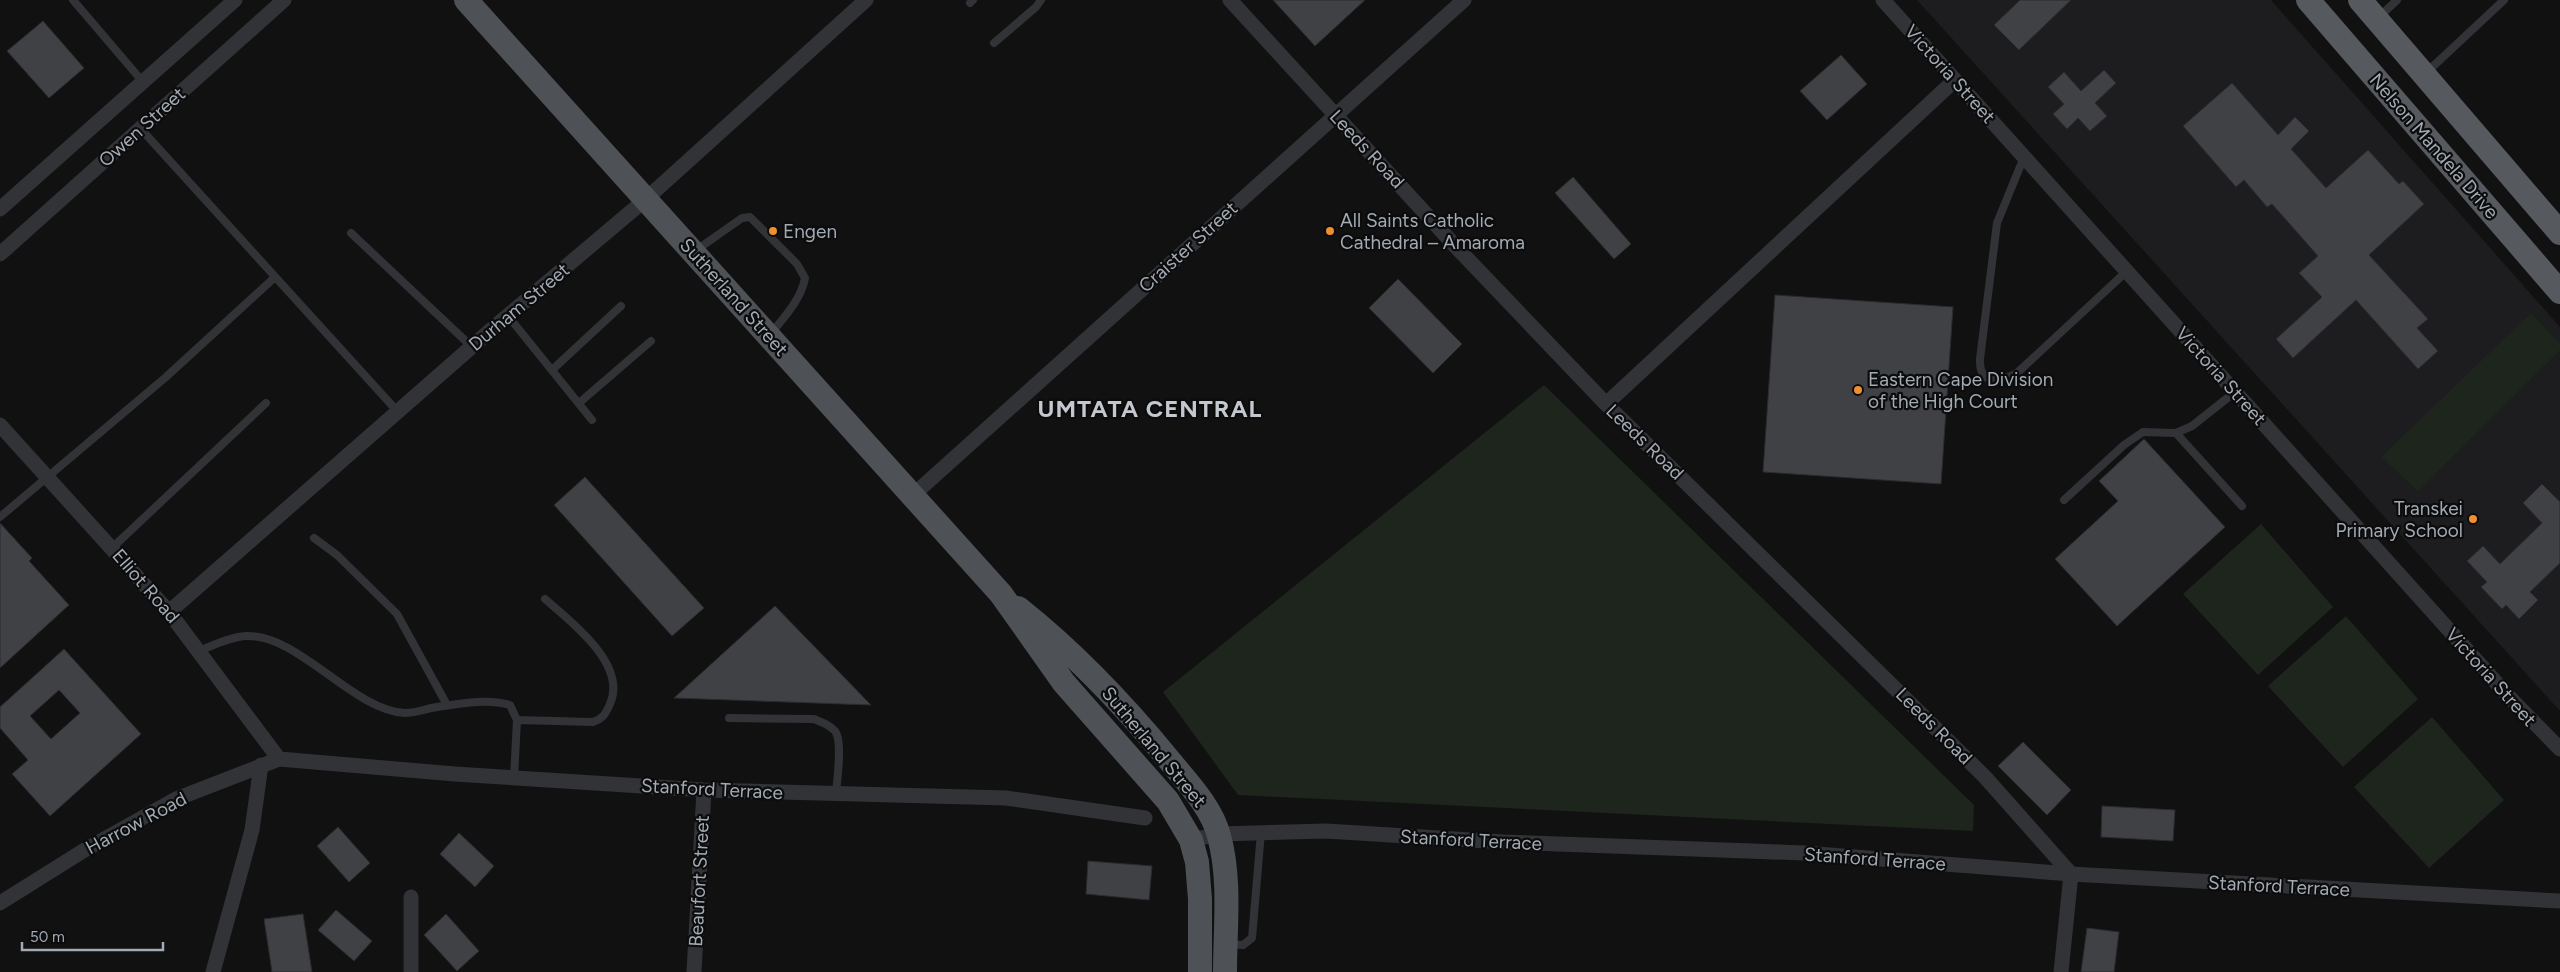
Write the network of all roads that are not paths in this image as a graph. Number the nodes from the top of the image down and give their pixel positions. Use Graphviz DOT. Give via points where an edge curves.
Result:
graph roads {
  1 [pos="74,0"];
  2 [pos="235,0"];
  3 [pos="284,0"];
  4 [pos="466,0"];
  5 [pos="866,0"];
  6 [pos="1041,0"];
  7 [pos="1230,0"];
  8 [pos="1464,0"];
  9 [pos="1883,0"];
  10 [pos="2308,0"];
  11 [pos="2360,0"];
  12 [pos="2397,0"];
  13 [pos="2504,0"];
  14 [pos="2376,19"];
  15 [pos="994,43"];
  16 [pos="2424,75"];
  17 [pos="1955,80"];
  18 [pos="142,82"];
  19 [pos="1336,115"];
  20 [pos="140,128"];
  21 [pos="2024,157"];
  22 [pos="646,199"];
  23 [pos="0,209"];
  24 [pos="351,233"];
  25 [pos="2560,233"];
  26 [pos="693,252"];
  27 [pos="0,254"];
  28 [pos="2127,271"];
  29 [pos="274,278"];
  30 [pos="2560,292"];
  31 [pos="621,306"];
  32 [pos="508,316"];
  33 [pos="769,336"];
  34 [pos="650,341"];
  35 [pos="472,347"];
  36 [pos="552,370"];
  37 [pos="2235,392"];
  38 [pos="266,403"];
  39 [pos="579,403"];
  40 [pos="1606,404"];
  41 [pos="398,412"];
  42 [pos="592,420"];
  43 [pos="0,424"];
  44 [pos="2176,433"];
  45 [pos="48,477"];
  46 [pos="912,496"];
  47 [pos="2064,500"];
  48 [pos="2242,506"];
  49 [pos="0,517"];
  50 [pos="314,538"];
  51 [pos="112,548"];
  52 [pos="1001,594"];
  53 [pos="545,599"];
  54 [pos="169,612"];
  55 [pos="199,651"];
  56 [pos="447,706"];
  57 [pos="729,718"];
  58 [pos="517,720"];
  59 [pos="2560,749"];
  60 [pos="279,759"];
  61 [pos="261,766"];
  62 [pos="514,778"];
  63 [pos="704,790"];
  64 [pos="836,794"];
  65 [pos="1145,818"];
  66 [pos="1261,832"];
  67 [pos="1219,834"];
  68 [pos="1191,840"];
  69 [pos="2071,874"];
  70 [pos="411,897"];
  71 [pos="2560,901"];
  72 [pos="0,903"];
  73 [pos="1225,944"];
  74 [pos="212,972"];
  75 [pos="412,972"];
  76 [pos="694,972"];
  77 [pos="1200,972"];
  78 [pos="1225,972"];
  79 [pos="2061,972"];
  1 -- 18 [label="lane"];
  2 -- 18 [label="street, Owen Street"];
  3 -- 20 [label="street, Owen Street"];
  4 -- 22 [label="main road, Sutherland Street"];
  5 -- 22 [label="street, Durham Street"];
  6 -- 15 [label="lane"];
  7 -- 19 [label="street, Leeds Road"];
  8 -- 19 [label="street, Craister Street"];
  9 -- 17 [label="street, Victoria Street"];
  10 -- 30 [label="highway, Nelson Mandela Drive"];
  11 -- 14 [label="highway, Nelson Mandela Drive"];
  12 -- 14 [label="lane"];
  13 -- 16 [label="lane"];
  14 -- 16 [label="highway, Nelson Mandela Drive"];
  16 -- 25 [label="highway, Nelson Mandela Drive"];
  17 -- 21 [label="street, Victoria Street"];
  17 -- 40 [label="street"];
  18 -- 23 [label="street, Owen Street"];
  19 -- 40 [label="street, Leeds Road"];
  19 -- 46 [label="street, Craister Street"];
  20 -- 27 [label="street, Owen Street"];
  20 -- 29 [label="lane"];
  21 -- 28 [label="street, Victoria Street"];
  21 -- 28 [label="lane" via="1997,222 1980,359 1985,377 2006,379 2017,374"];
  22 -- 26 [label="main road, Sutherland Street"];
  22 -- 32 [label="street, Durham Street"];
  24 -- 35 [label="lane"];
  26 -- 33 [label="main road, Sutherland Street"];
  26 -- 33 [label="lane" via="742,218 750,217 797,264 805,278 803,288"];
  28 -- 37 [label="street, Victoria Street"];
  29 -- 41 [label="lane"];
  29 -- 45 [label="lane" via="166,377"];
  31 -- 36 [label="lane"];
  32 -- 35 [label="street, Durham Street"];
  32 -- 36 [label="lane"];
  33 -- 46 [label="main road, Sutherland Street"];
  34 -- 39 [label="lane"];
  35 -- 41 [label="street, Durham Street"];
  36 -- 39 [label="lane"];
  37 -- 44 [label="lane" via="2192,426"];
  37 -- 59 [label="street, Victoria Street" via="2504,692"];
  38 -- 51 [label="lane"];
  39 -- 42 [label="lane"];
  40 -- 69 [label="street, Leeds Road" via="1985,777"];
  41 -- 54 [label="street, Durham Street"];
  43 -- 45 [label="street, Elliot Road"];
  44 -- 47 [label="lane" via="2143,432 2124,444"];
  44 -- 48 [label="lane"];
  45 -- 49 [label="lane"];
  45 -- 51 [label="street, Elliot Road"];
  46 -- 52 [label="main road, Sutherland Street"];
  50 -- 56 [label="lane" via="343,561 397,614"];
  51 -- 54 [label="street, Elliot Road"];
  52 -- 67 [label="main road, Sutherland Street" via="1050,634 1123,705 1191,787"];
  52 -- 68 [label="main road, Sutherland Street" via="1064,683 1168,802"];
  53 -- 58 [label="lane" via="582,630 598,649 610,674 614,695 601,720"];
  54 -- 55 [label="street, Elliot Road"];
  55 -- 56 [label="lane" via="247,636 270,641 299,655 365,700 386,708 405,713"];
  55 -- 60 [label="street, Elliot Road"];
  56 -- 58 [label="lane" via="498,701 510,705"];
  57 -- 64 [label="lane" via="814,720 826,724 839,739"];
  58 -- 62 [label="lane"];
  60 -- 61 [label="street, Harrow Road"];
  60 -- 62 [label="street, Stanford Terrace"];
  61 -- 72 [label="street, Harrow Road" via="176,800 82,851"];
  61 -- 74 [label="street" via="252,830"];
  62 -- 63 [label="street, Stanford Terrace"];
  63 -- 64 [label="street, Stanford Terrace"];
  63 -- 76 [label="street, Beaufort Street"];
  64 -- 65 [label="street, Stanford Terrace" via="1006,798"];
  66 -- 67 [label="street, Stanford Terrace"];
  66 -- 69 [label="street, Stanford Terrace" via="1326,831 1503,842 1804,853"];
  66 -- 73 [label="lane" via="1252,938 1244,945"];
  67 -- 68 [label="street, Stanford Terrace"];
  67 -- 73 [label="main road, Sutherland Street" via="1226,869"];
  68 -- 77 [label="main road, Sutherland Street" via="1197,862 1200,899"];
  69 -- 71 [label="street, Stanford Terrace"];
  69 -- 79 [label="street"];
  70 -- 75 [label="street"];
  73 -- 78 [label="main road, Sutherland Street"];
}
